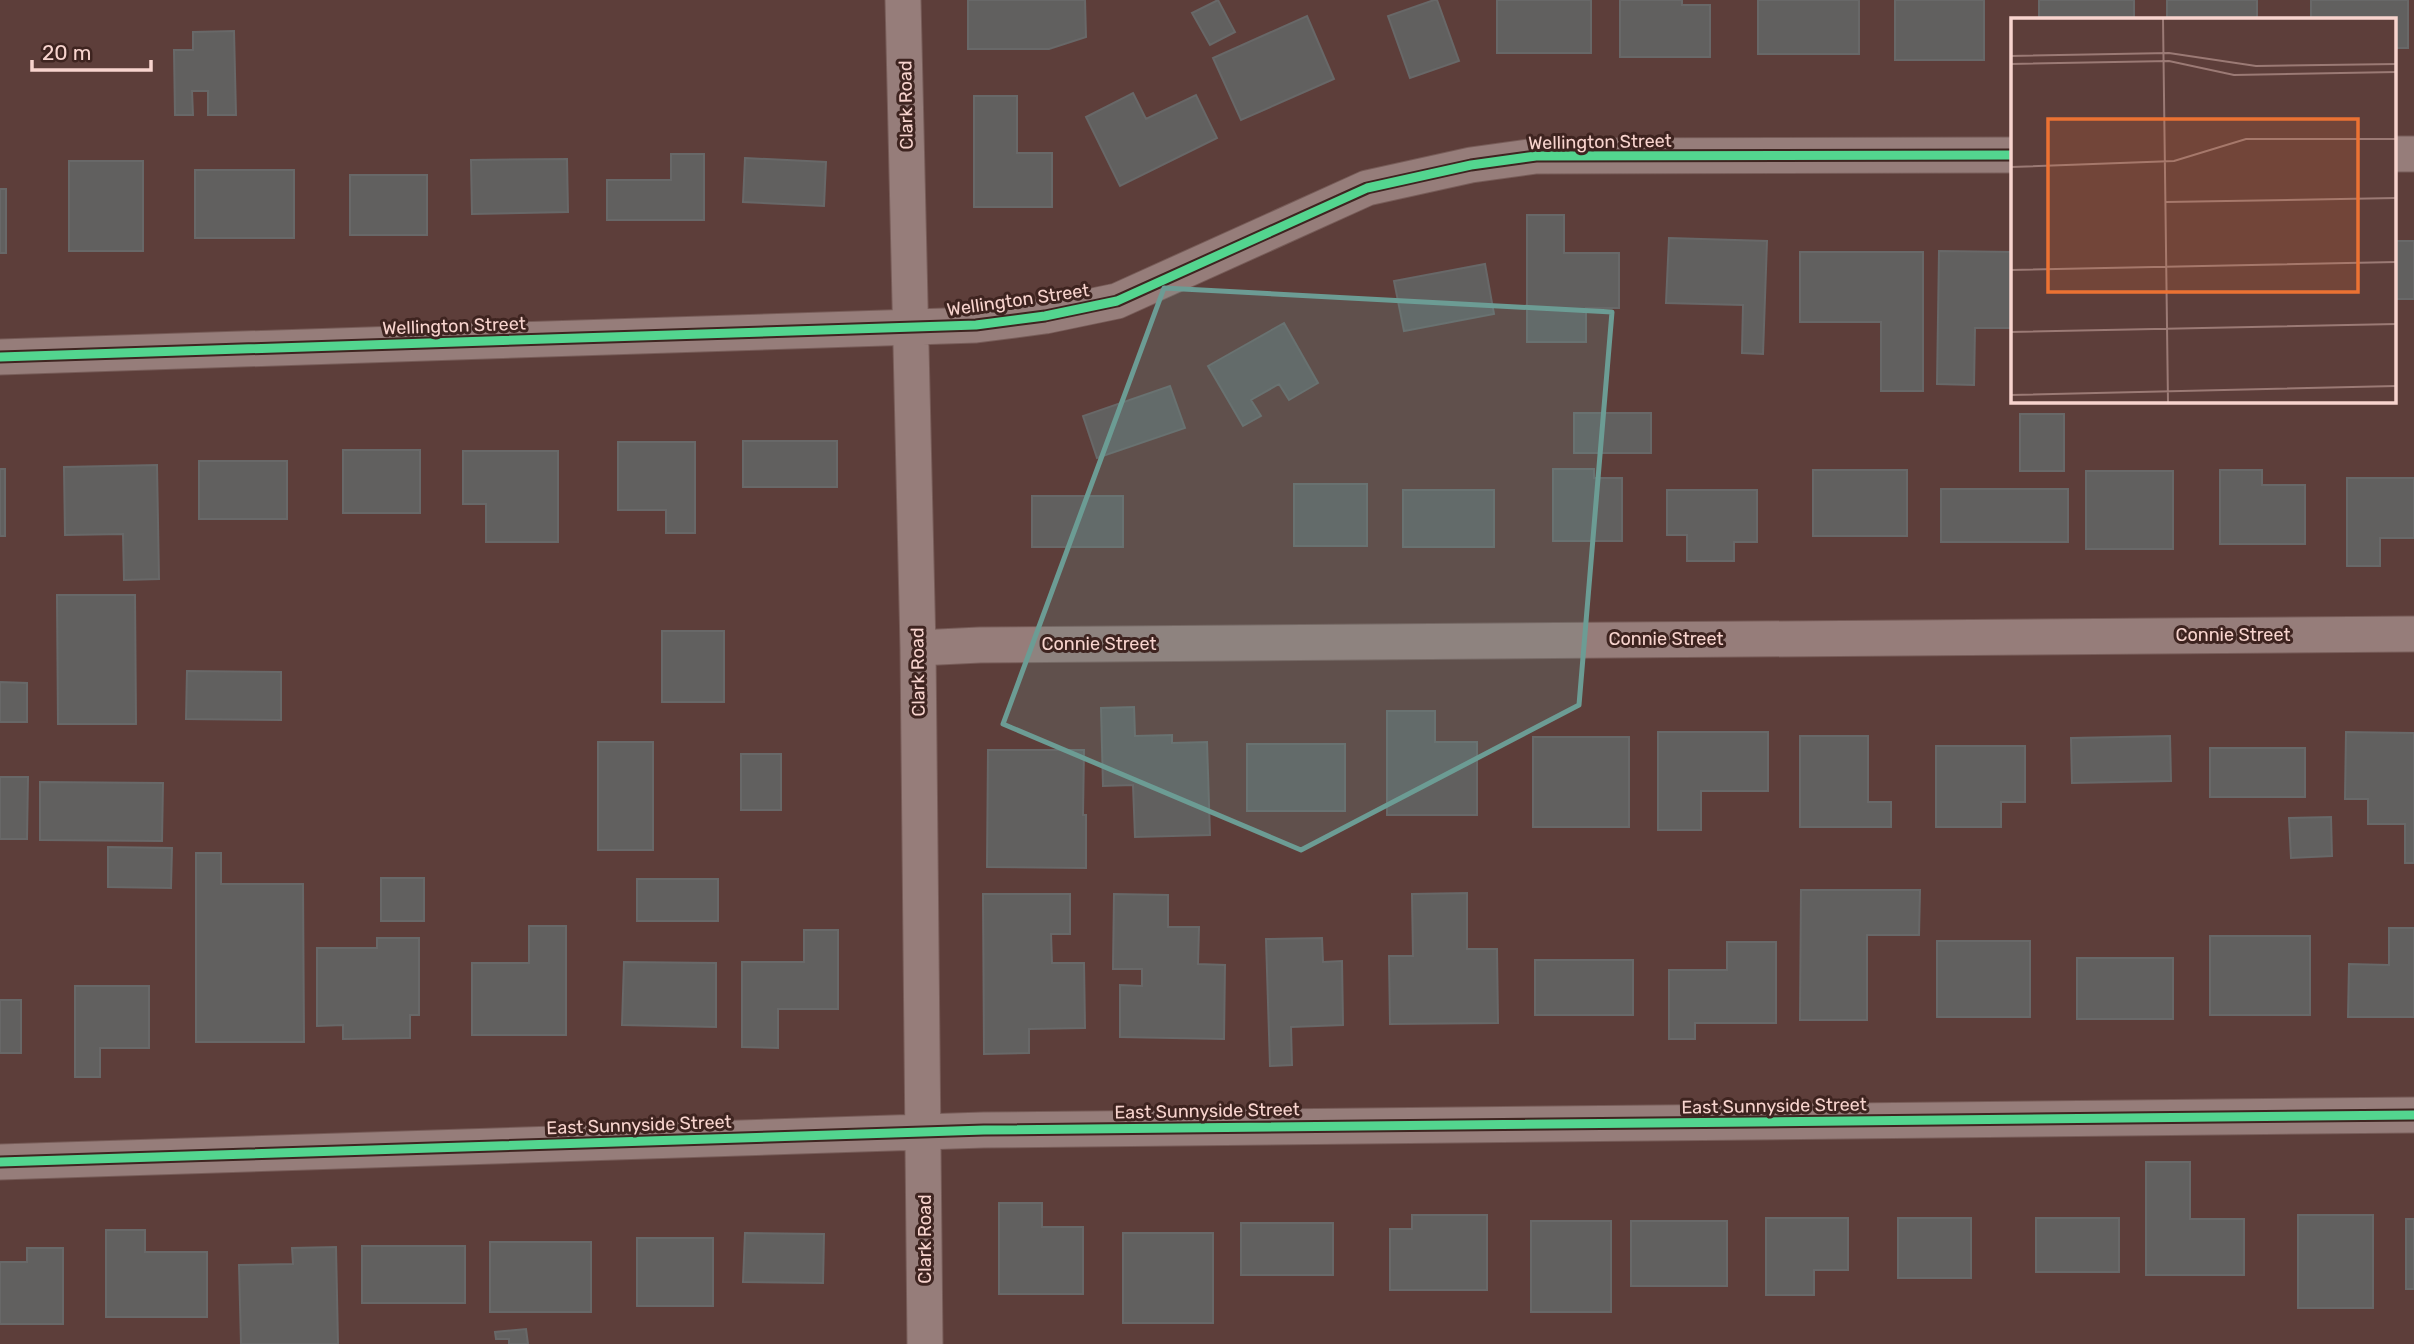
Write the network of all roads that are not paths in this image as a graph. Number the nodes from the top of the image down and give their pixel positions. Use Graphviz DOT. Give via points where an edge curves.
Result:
graph roads {
  1 [pos="903,0"];
  2 [pos="2396,154"];
  3 [pos="2414,154"];
  4 [pos="2011,155"];
  5 [pos="911,328"];
  6 [pos="0,357"];
  7 [pos="2414,634"];
  8 [pos="918,648"];
  9 [pos="2414,1115"];
  10 [pos="924,1133"];
  11 [pos="0,1162"];
  12 [pos="925,1344"];
  1 -- 5 [label="street, Clark Road"];
  2 -- 3 [label="street"];
  4 -- 5 [label="street, Wellington Street" via="1536,156 1471,165 1367,188 1117,301 1045,316"];
  5 -- 6 [label="street, Wellington Street"];
  5 -- 8 [label="street, Clark Road"];
  7 -- 8 [label="street, Connie Street"];
  8 -- 10 [label="street, Clark Road"];
  9 -- 10 [label="street, East Sunnyside Street"];
  10 -- 11 [label="street, East Sunnyside Street"];
  10 -- 12 [label="street, Clark Road"];
}
